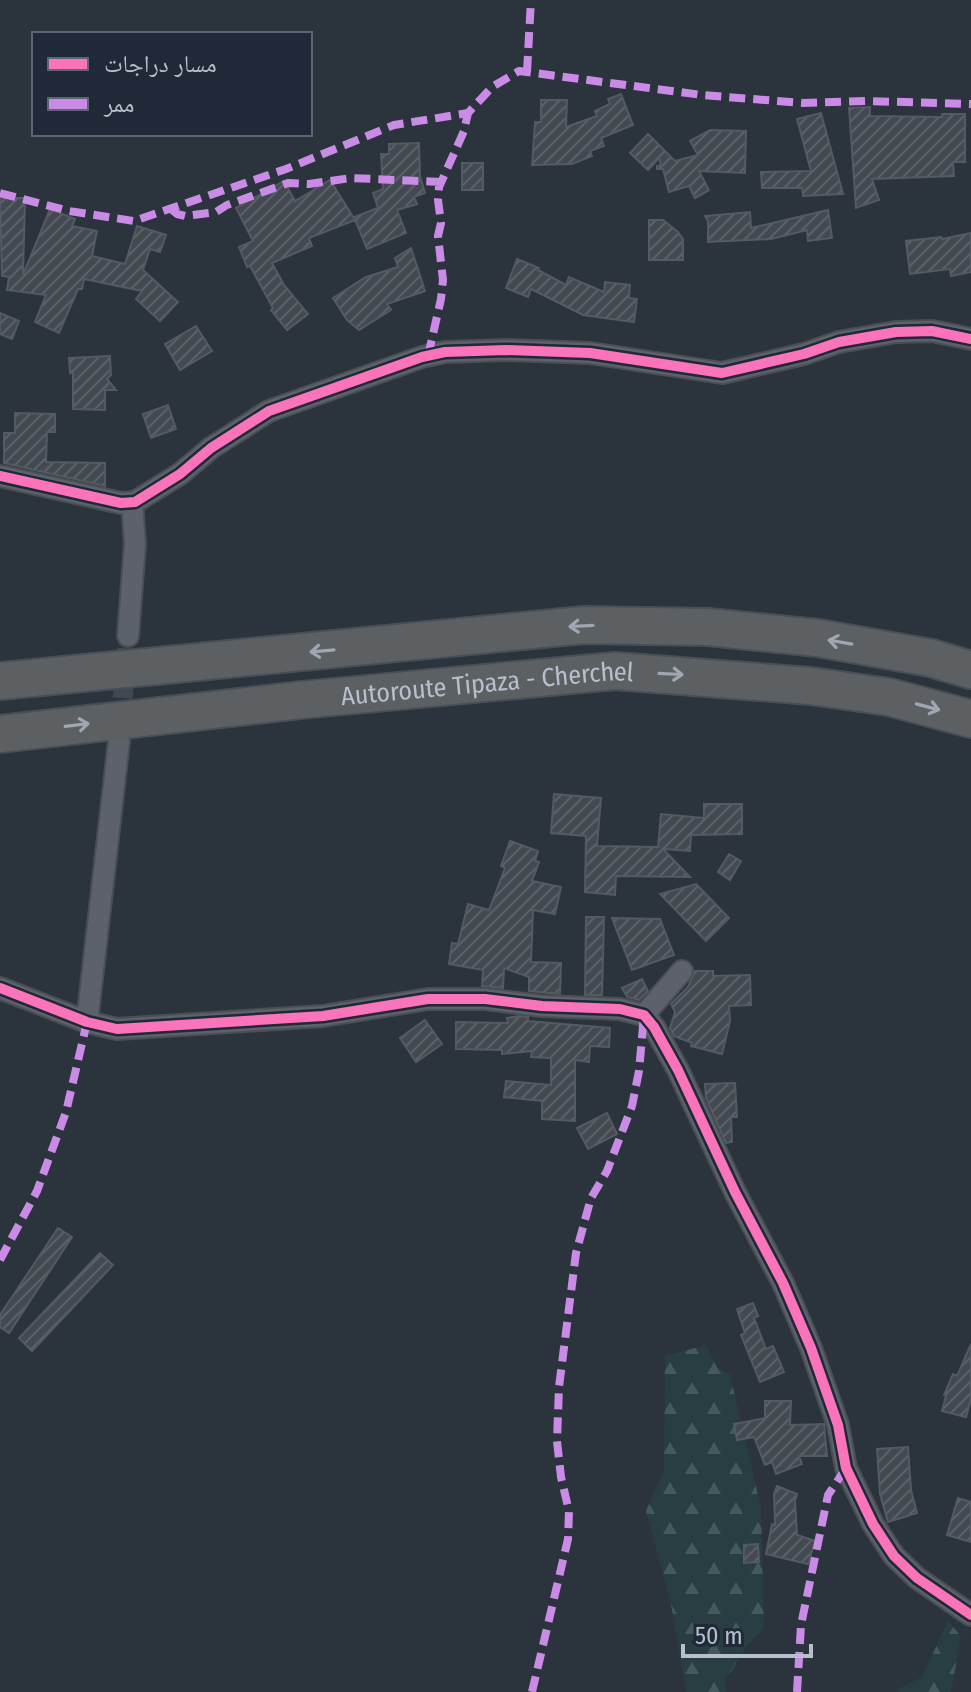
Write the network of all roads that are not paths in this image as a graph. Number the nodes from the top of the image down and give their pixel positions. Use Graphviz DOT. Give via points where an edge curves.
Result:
graph roads {
  1 [pos="971,339"];
  2 [pos="0,476"];
  3 [pos="132,502"];
  4 [pos="128,636"];
  5 [pos="971,670"];
  6 [pos="0,681"];
  7 [pos="971,719"];
  8 [pos="0,734"];
  9 [pos="119,741"];
  10 [pos="682,971"];
  11 [pos="0,988"];
  12 [pos="644,1015"];
  13 [pos="87,1022"];
  14 [pos="971,1615"];
  1 -- 3 [label="street" via="932,331 896,332 722,373 590,353 445,352 269,411"];
  2 -- 3 [label="street"];
  3 -- 4 [label="street" via="135,544"];
  5 -- 6 [label="highway, Autoroute Tipaza - Cherchel, one-way" via="818,638 708,627 584,625"];
  8 -- 7 [label="highway, Autoroute Tipaza - Cherchel, one-way" via="615,671 811,686 889,697"];
  9 -- 13 [label="street"];
  10 -- 12 [label="street"];
  11 -- 13 [label="street"];
  12 -- 13 [label="street" via="620,1009 442,999 323,1016 117,1029"];
  12 -- 14 [label="street" via="678,1070 783,1283 834,1412 846,1468 873,1524 917,1578"];
}
